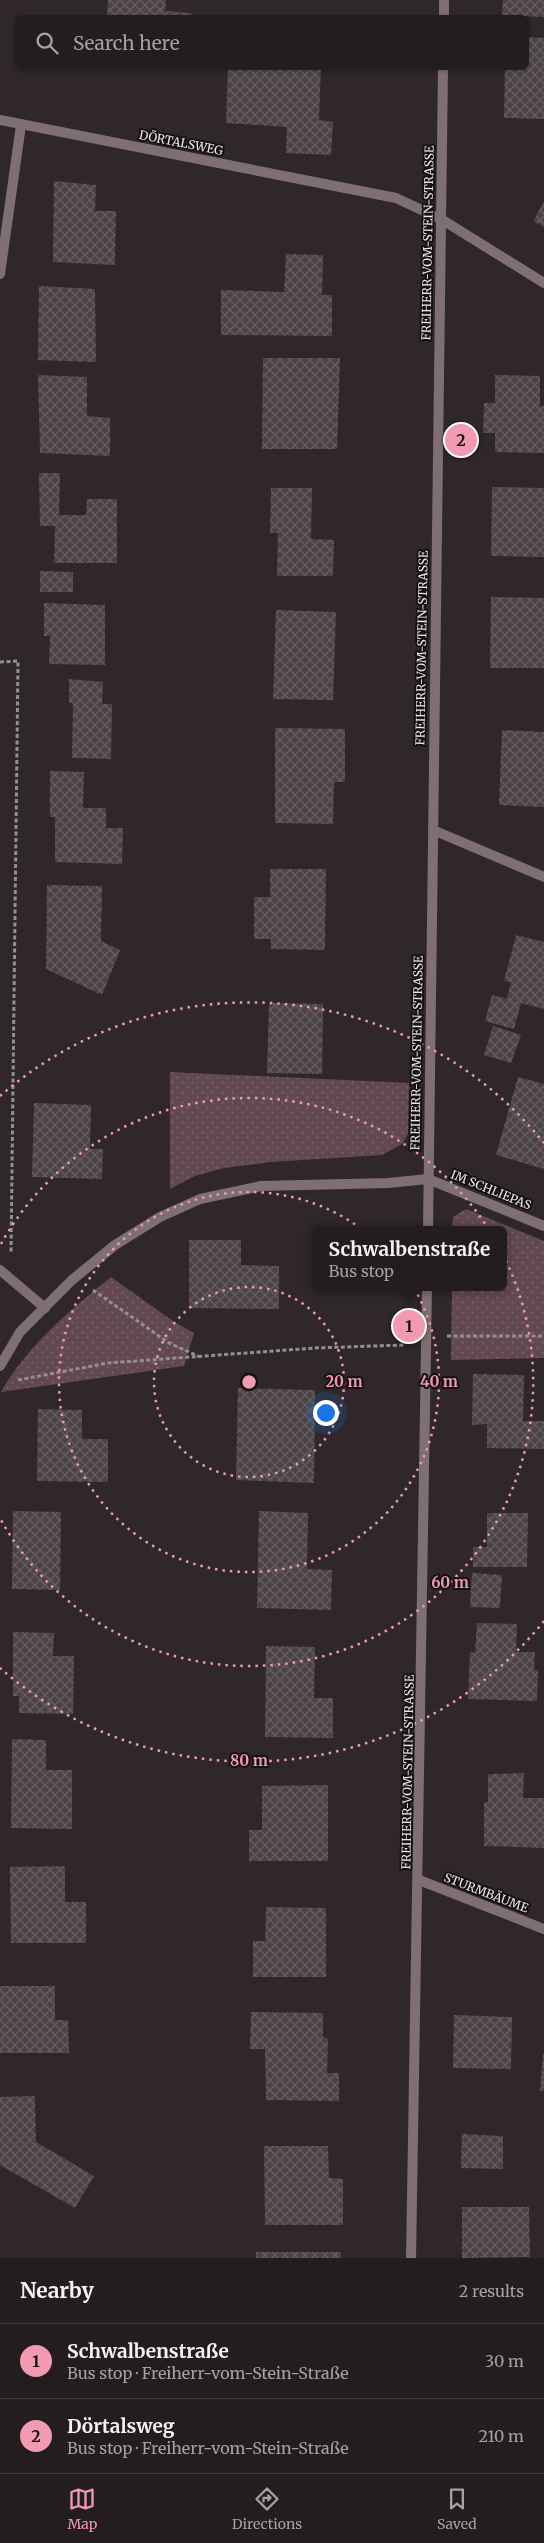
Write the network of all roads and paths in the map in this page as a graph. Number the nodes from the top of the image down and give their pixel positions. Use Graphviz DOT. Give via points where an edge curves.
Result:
graph roads {
  1 [pos="444,0"];
  2 [pos="444,15"];
  3 [pos="443,70"];
  4 [pos="0,120"];
  5 [pos="21,125"];
  6 [pos="441,219"];
  7 [pos="0,274"];
  8 [pos="544,283"];
  9 [pos="0,662"];
  10 [pos="433,830"];
  11 [pos="544,877"];
  12 [pos="428,1179"];
  13 [pos="428,1226"];
  14 [pos="544,1226"];
  15 [pos="0,1270"];
  16 [pos="10,1278"];
  17 [pos="72,1280"];
  18 [pos="428,1291"];
  19 [pos="45,1308"];
  20 [pos="544,1336"];
  21 [pos="427,1340"];
  22 [pos="200,1357"];
  23 [pos="0,1366"];
  24 [pos="9,1382"];
  25 [pos="419,1880"];
  26 [pos="544,1929"];
  27 [pos="411,2258"];
  1 -- 2 [label="street"];
  3 -- 6 [label="street, FREIHERR-VOM-STEIN-STRASSE"];
  4 -- 5 [label="street, DÖRTALSWEG"];
  5 -- 6 [label="street, DÖRTALSWEG" via="396,198"];
  5 -- 7 [label="street"];
  6 -- 8 [label="street, DÖRTALSWEG"];
  6 -- 10 [label="street, FREIHERR-VOM-STEIN-STRASSE"];
  9 -- 16 [label="path" via="18,661"];
  10 -- 11 [label="street"];
  10 -- 12 [label="street, FREIHERR-VOM-STEIN-STRASSE"];
  12 -- 13 [label="street, FREIHERR-VOM-STEIN-STRASSE"];
  12 -- 14 [label="street, IM SCHLIEPAS"];
  12 -- 17 [label="street" via="261,1186 200,1200 160,1217 122,1240"];
  15 -- 16 [label="street"];
  16 -- 19 [label="street"];
  17 -- 19 [label="street"];
  17 -- 22 [label="path" via="98,1292 169,1342"];
  18 -- 21 [label="street, FREIHERR-VOM-STEIN-STRASSE"];
  19 -- 23 [label="street" via="20,1332"];
  20 -- 21 [label="path" via="451,1335"];
  21 -- 22 [label="path" via="403,1346 315,1348"];
  21 -- 25 [label="street, FREIHERR-VOM-STEIN-STRASSE"];
  22 -- 24 [label="path" via="108,1363"];
  25 -- 26 [label="street, STURMBÄUME"];
  25 -- 27 [label="street, FREIHERR-VOM-STEIN-STRASSE"];
}
